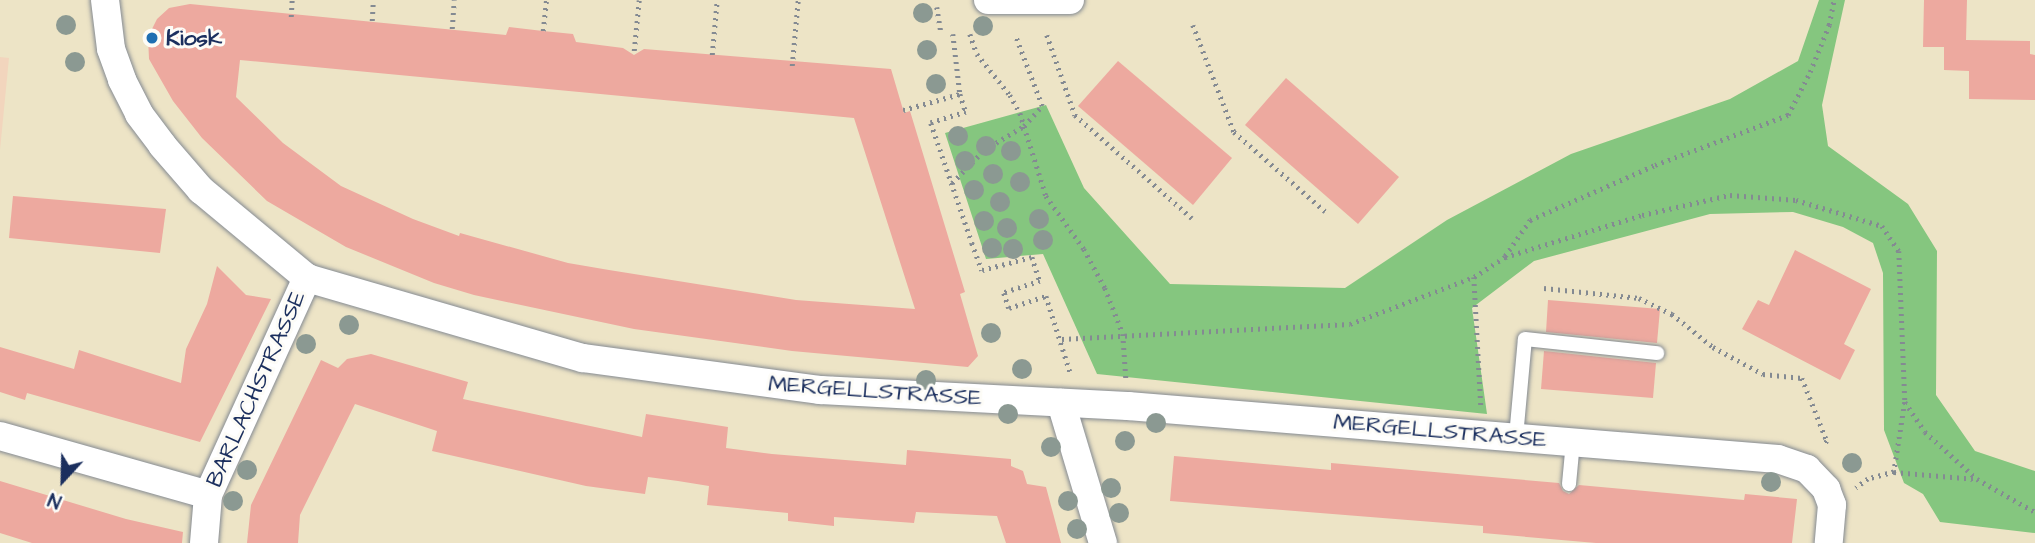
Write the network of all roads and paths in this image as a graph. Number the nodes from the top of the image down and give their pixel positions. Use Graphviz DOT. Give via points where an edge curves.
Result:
graph roads {
  1 [pos="106,0"];
  2 [pos="292,0"];
  3 [pos="373,0"];
  4 [pos="454,0"];
  5 [pos="546,0"];
  6 [pos="639,0"];
  7 [pos="717,0"];
  8 [pos="798,0"];
  9 [pos="988,0"];
  10 [pos="1070,0"];
  11 [pos="1835,0"];
  12 [pos="937,7"];
  13 [pos="291,17"];
  14 [pos="372,21"];
  15 [pos="1193,25"];
  16 [pos="452,29"];
  17 [pos="543,31"];
  18 [pos="941,33"];
  19 [pos="953,34"];
  20 [pos="970,34"];
  21 [pos="1015,35"];
  22 [pos="1047,35"];
  23 [pos="634,51"];
  24 [pos="712,55"];
  25 [pos="792,65"];
  26 [pos="960,94"];
  27 [pos="903,110"];
  28 [pos="1024,127"];
  29 [pos="952,183"];
  30 [pos="1325,211"];
  31 [pos="1192,218"];
  32 [pos="1505,257"];
  33 [pos="1474,277"];
  34 [pos="307,278"];
  35 [pos="1544,288"];
  36 [pos="1122,334"];
  37 [pos="1062,339"];
  38 [pos="1657,353"];
  39 [pos="1905,402"];
  40 [pos="1061,403"];
  41 [pos="1128,406"];
  42 [pos="1481,408"];
  43 [pos="0,436"];
  44 [pos="1516,437"];
  45 [pos="1573,442"];
  46 [pos="1807,469"];
  47 [pos="1894,472"];
  48 [pos="1977,479"];
  49 [pos="1569,484"];
  50 [pos="208,495"];
  51 [pos="1832,505"];
  52 [pos="2035,512"];
  53 [pos="204,543"];
  54 [pos="1103,543"];
  55 [pos="1829,543"];
  1 -- 34 [label="street, MERGELLSTRASSE" via="111,49 139,114 201,190"];
  2 -- 13 [label="path"];
  3 -- 14 [label="path"];
  4 -- 16 [label="path"];
  5 -- 17 [label="path"];
  6 -- 23 [label="path"];
  7 -- 24 [label="path"];
  8 -- 25 [label="path"];
  9 -- 10 [label="street"];
  11 -- 32 [label="path" via="1810,72 1788,115 1655,165 1530,220"];
  12 -- 18 [label="path"];
  15 -- 30 [label="path" via="1234,132"];
  19 -- 26 [label="path"];
  20 -- 28 [label="path" via="977,54 1010,95"];
  21 -- 28 [label="path" via="1042,106"];
  22 -- 31 [label="path" via="1075,115"];
  26 -- 27 [label="path"];
  26 -- 29 [label="path" via="967,112 931,123"];
  28 -- 29 [label="path" via="984,150"];
  28 -- 36 [label="path" via="1046,196 1084,249"];
  29 -- 37 [label="path" via="982,270 1032,257 1040,281 1004,293 1009,308 1046,296"];
  32 -- 33 [label="path"];
  32 -- 39 [label="path" via="1642,215 1730,195 1796,200 1882,226 1899,251"];
  33 -- 36 [label="path" via="1350,324"];
  33 -- 42 [label="path"];
  34 -- 40 [label="street, MERGELLSTRASSE" via="583,358 820,390"];
  34 -- 50 [label="street, BARLACHSTRASSE"];
  35 -- 46 [label="path" via="1639,298 1672,314 1713,347 1763,374 1802,377 1827,441"];
  36 -- 37 [label="path"];
  36 -- 41 [label="path"];
  37 -- 40 [label="path" via="1074,386"];
  38 -- 44 [label="lane" via="1525,339"];
  39 -- 47 [label="path"];
  39 -- 48 [label="path" via="1925,432"];
  40 -- 41 [label="street, MERGELLSTRASSE"];
  40 -- 54 [label="street"];
  41 -- 44 [label="street, MERGELLSTRASSE"];
  43 -- 50 [label="street"];
  44 -- 45 [label="street, MERGELLSTRASSE"];
  45 -- 46 [label="street, MERGELLSTRASSE" via="1778,458"];
  45 -- 49 [label="lane"];
  46 -- 51 [label="street" via="1826,489"];
  47 -- 48 [label="path"];
  47 -- 51 [label="path" via="1868,479"];
  48 -- 52 [label="path"];
  50 -- 53 [label="street, BARLACHSTRASSE"];
  51 -- 55 [label="street"];
}
